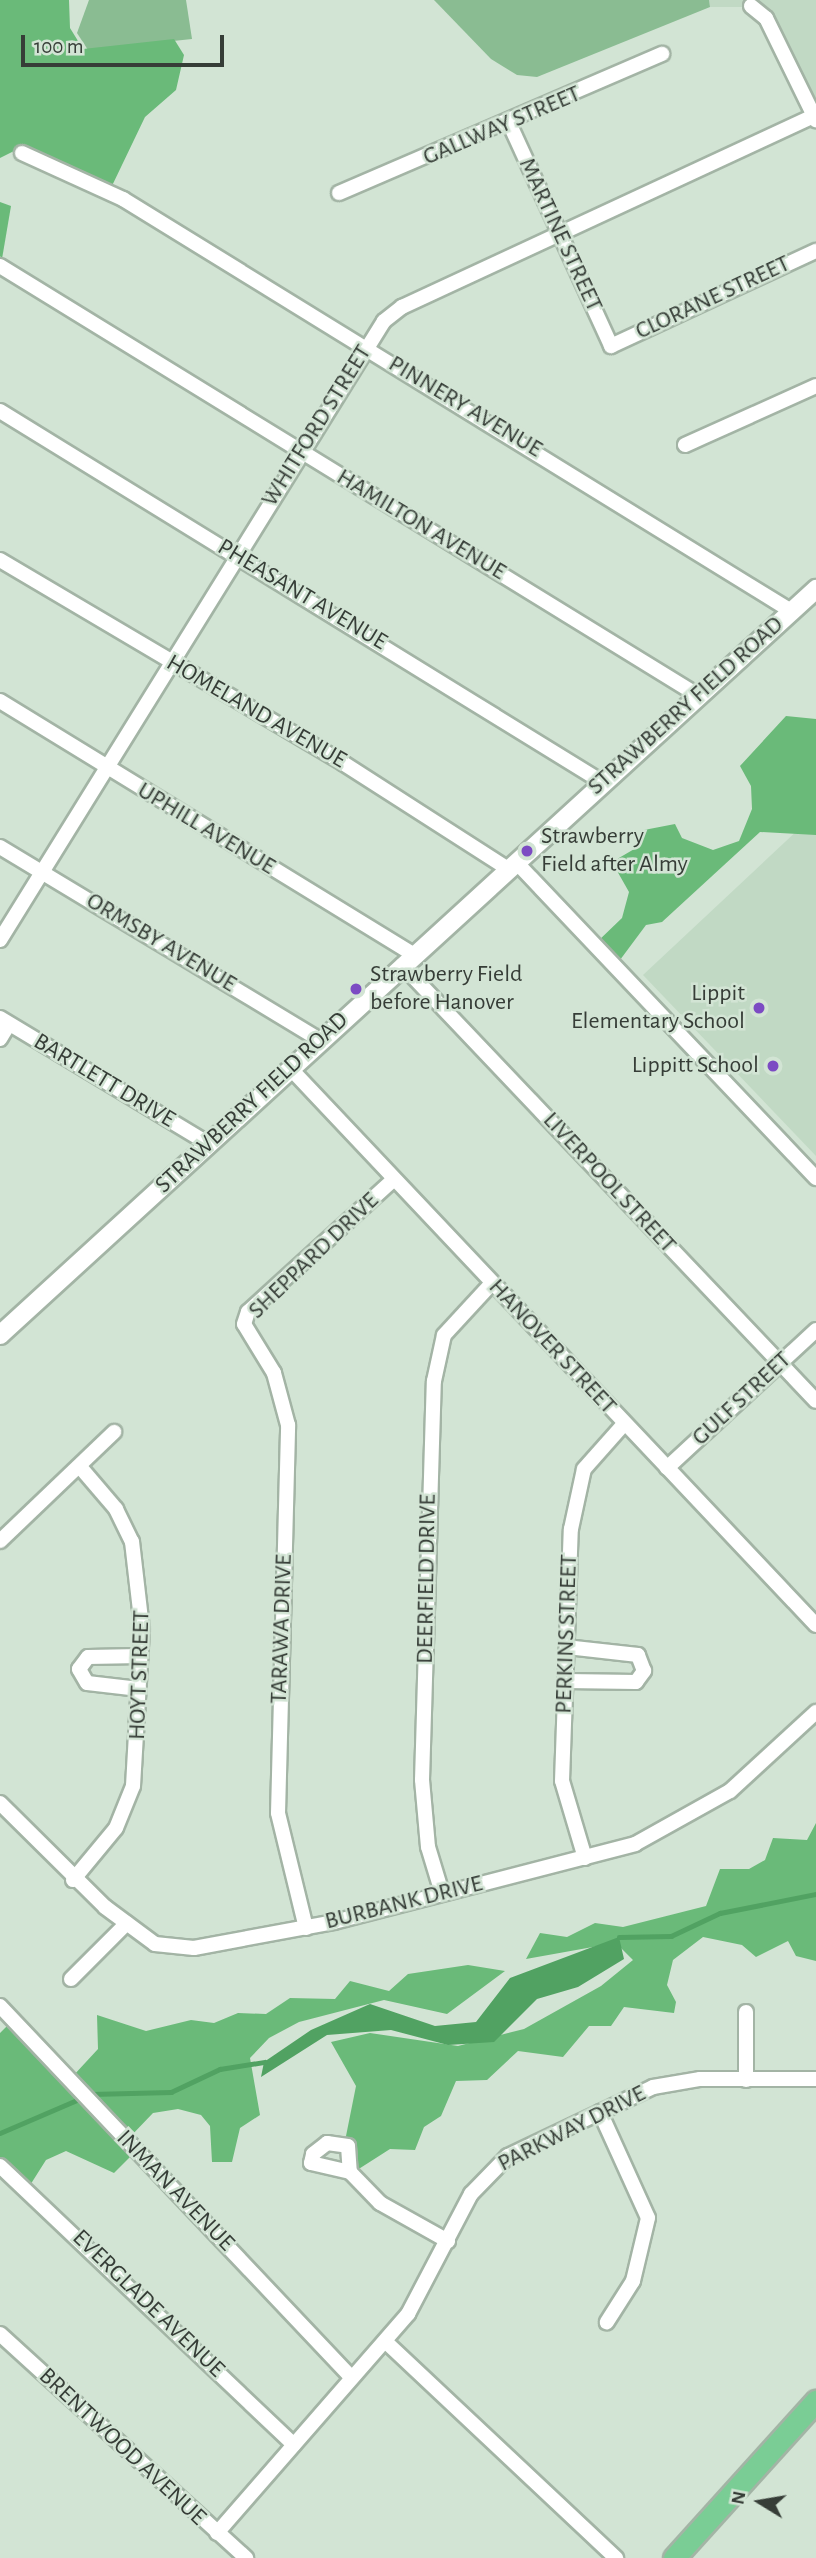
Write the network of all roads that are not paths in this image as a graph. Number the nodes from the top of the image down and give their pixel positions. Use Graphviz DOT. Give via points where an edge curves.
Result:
graph roads {
  1 [pos="751,6"];
  2 [pos="662,54"];
  3 [pos="815,117"];
  4 [pos="510,125"];
  5 [pos="22,153"];
  6 [pos="339,193"];
  7 [pos="559,235"];
  8 [pos="816,251"];
  9 [pos="0,265"];
  10 [pos="611,346"];
  11 [pos="367,348"];
  12 [pos="816,386"];
  13 [pos="0,411"];
  14 [pos="685,445"];
  15 [pos="301,451"];
  16 [pos="236,555"];
  17 [pos="0,560"];
  18 [pos="816,589"];
  19 [pos="791,611"];
  20 [pos="170,661"];
  21 [pos="699,695"];
  22 [pos="0,701"];
  23 [pos="105,768"];
  24 [pos="603,782"];
  25 [pos="0,847"];
  26 [pos="512,866"];
  27 [pos="41,872"];
  28 [pos="0,940"];
  29 [pos="408,960"];
  30 [pos="5,1021"];
  31 [pos="0,1039"];
  32 [pos="320,1041"];
  33 [pos="290,1068"];
  34 [pos="209,1144"];
  35 [pos="816,1178"];
  36 [pos="394,1179"];
  37 [pos="492,1283"];
  38 [pos="816,1330"];
  39 [pos="0,1335"];
  40 [pos="249,1337"];
  41 [pos="782,1363"];
  42 [pos="816,1401"];
  43 [pos="624,1424"];
  44 [pos="114,1432"];
  45 [pos="82,1468"];
  46 [pos="667,1468"];
  47 [pos="0,1541"];
  48 [pos="816,1625"];
  49 [pos="567,1647"];
  50 [pos="140,1656"];
  51 [pos="566,1681"];
  52 [pos="139,1689"];
  53 [pos="816,1712"];
  54 [pos="0,1803"];
  55 [pos="585,1858"];
  56 [pos="73,1880"];
  57 [pos="442,1893"];
  58 [pos="127,1923"];
  59 [pos="306,1928"];
  60 [pos="71,1979"];
  61 [pos="0,2006"];
  62 [pos="746,2012"];
  63 [pos="816,2079"];
  64 [pos="746,2080"];
  65 [pos="600,2112"];
  66 [pos="0,2166"];
  67 [pos="349,2172"];
  68 [pos="448,2241"];
  69 [pos="607,2322"];
  70 [pos="0,2334"];
  71 [pos="386,2342"];
  72 [pos="350,2376"];
  73 [pos="816,2401"];
  74 [pos="294,2445"];
  75 [pos="217,2533"];
  76 [pos="246,2558"];
  77 [pos="616,2558"];
  78 [pos="674,2558"];
  1 -- 3 [label="street" via="766,18"];
  2 -- 4 [label="street, GALLWAY STREET"];
  3 -- 7 [label="street, WHITFORD STREET"];
  4 -- 6 [label="street, GALLWAY STREET"];
  4 -- 7 [label="street, MARTINE STREET"];
  5 -- 11 [label="street, PINNERY AVENUE" via="123,199"];
  7 -- 10 [label="street, MARTINE STREET"];
  7 -- 11 [label="street, WHITFORD STREET" via="402,307"];
  8 -- 10 [label="street, CLORANE STREET"];
  9 -- 15 [label="street, HAMILTON AVENUE"];
  11 -- 15 [label="street, WHITFORD STREET"];
  11 -- 19 [label="street, PINNERY AVENUE"];
  12 -- 14 [label="street"];
  13 -- 16 [label="street, PHEASANT AVENUE"];
  15 -- 16 [label="street, WHITFORD STREET"];
  15 -- 21 [label="street, HAMILTON AVENUE"];
  16 -- 20 [label="street, WHITFORD STREET"];
  16 -- 24 [label="street, PHEASANT AVENUE"];
  17 -- 20 [label="street, HOMELAND AVENUE"];
  18 -- 19 [label="street, STRAWBERRY FIELD ROAD"];
  19 -- 21 [label="street, STRAWBERRY FIELD ROAD"];
  20 -- 23 [label="street, WHITFORD STREET"];
  20 -- 26 [label="street, HOMELAND AVENUE"];
  21 -- 24 [label="street, STRAWBERRY FIELD ROAD"];
  22 -- 23 [label="street, UPHILL AVENUE"];
  23 -- 27 [label="street, WHITFORD STREET"];
  23 -- 29 [label="street, UPHILL AVENUE"];
  24 -- 26 [label="street, STRAWBERRY FIELD ROAD"];
  25 -- 27 [label="street, ORMSBY AVENUE"];
  26 -- 29 [label="street, STRAWBERRY FIELD ROAD"];
  26 -- 35 [label="street, HOMELAND AVENUE"];
  27 -- 28 [label="street, WHITFORD STREET"];
  27 -- 32 [label="street, ORMSBY AVENUE"];
  29 -- 32 [label="street, STRAWBERRY FIELD ROAD"];
  29 -- 41 [label="street, LIVERPOOL STREET"];
  30 -- 31 [label="street"];
  30 -- 34 [label="street, BARTLETT DRIVE"];
  32 -- 33 [label="street, STRAWBERRY FIELD ROAD"];
  33 -- 34 [label="street, STRAWBERRY FIELD ROAD"];
  33 -- 36 [label="street, HANOVER STREET"];
  34 -- 39 [label="street, STRAWBERRY FIELD ROAD"];
  36 -- 37 [label="street, HANOVER STREET"];
  36 -- 40 [label="street, SHEPPARD DRIVE" via="248,1312"];
  37 -- 43 [label="street, HANOVER STREET"];
  37 -- 57 [label="street, DEERFIELD DRIVE" via="444,1335 434,1381 422,1780 428,1847"];
  38 -- 41 [label="street, GULF STREET"];
  40 -- 59 [label="street, TARAWA DRIVE" via="274,1373 288,1426 278,1813"];
  41 -- 42 [label="street, LIVERPOOL STREET"];
  41 -- 46 [label="street, GULF STREET"];
  43 -- 46 [label="street, HANOVER STREET"];
  43 -- 49 [label="street, PERKINS STREET" via="587,1465 577,1487"];
  44 -- 45 [label="street"];
  45 -- 47 [label="street"];
  45 -- 50 [label="street, HOYT STREET" via="116,1509 132,1542 141,1580"];
  46 -- 48 [label="street, HANOVER STREET"];
  49 -- 51 [label="street, PERKINS STREET"];
  49 -- 51 [label="street" via="638,1655 644,1671 636,1682"];
  50 -- 52 [label="street, HOYT STREET"];
  50 -- 52 [label="street" via="88,1657 79,1669 87,1683"];
  51 -- 55 [label="street, PERKINS STREET" via="564,1798"];
  52 -- 56 [label="street, HOYT STREET" via="128,1801 116,1828"];
  53 -- 55 [label="street, BURBANK DRIVE" via="730,1791 684,1821"];
  54 -- 56 [label="street, BURBANK DRIVE"];
  55 -- 57 [label="street, BURBANK DRIVE"];
  56 -- 58 [label="street, BURBANK DRIVE"];
  57 -- 59 [label="street, BURBANK DRIVE"];
  58 -- 59 [label="street, BURBANK DRIVE" via="155,1944 194,1948"];
  58 -- 60 [label="street"];
  61 -- 72 [label="street, INMAN AVENUE"];
  62 -- 64 [label="street"];
  63 -- 64 [label="street, PARKWAY DRIVE"];
  64 -- 65 [label="street, PARKWAY DRIVE" via="653,2087"];
  65 -- 68 [label="street, PARKWAY DRIVE" via="508,2156 487,2173"];
  65 -- 69 [label="street" via="648,2218 633,2281"];
  66 -- 74 [label="street, EVERGLADE AVENUE"];
  67 -- 68 [label="street" via="391,2212"];
  68 -- 71 [label="street, PARKWAY DRIVE" via="424,2292"];
  70 -- 75 [label="street, BRENTWOOD AVENUE"];
  71 -- 72 [label="street, PARKWAY DRIVE"];
  71 -- 77 [label="street" via="462,2407"];
  72 -- 74 [label="street, PARKWAY DRIVE"];
  73 -- 78 [label="main road"];
  74 -- 75 [label="street, PARKWAY DRIVE"];
  75 -- 76 [label="street, BRENTWOOD AVENUE"];
}
